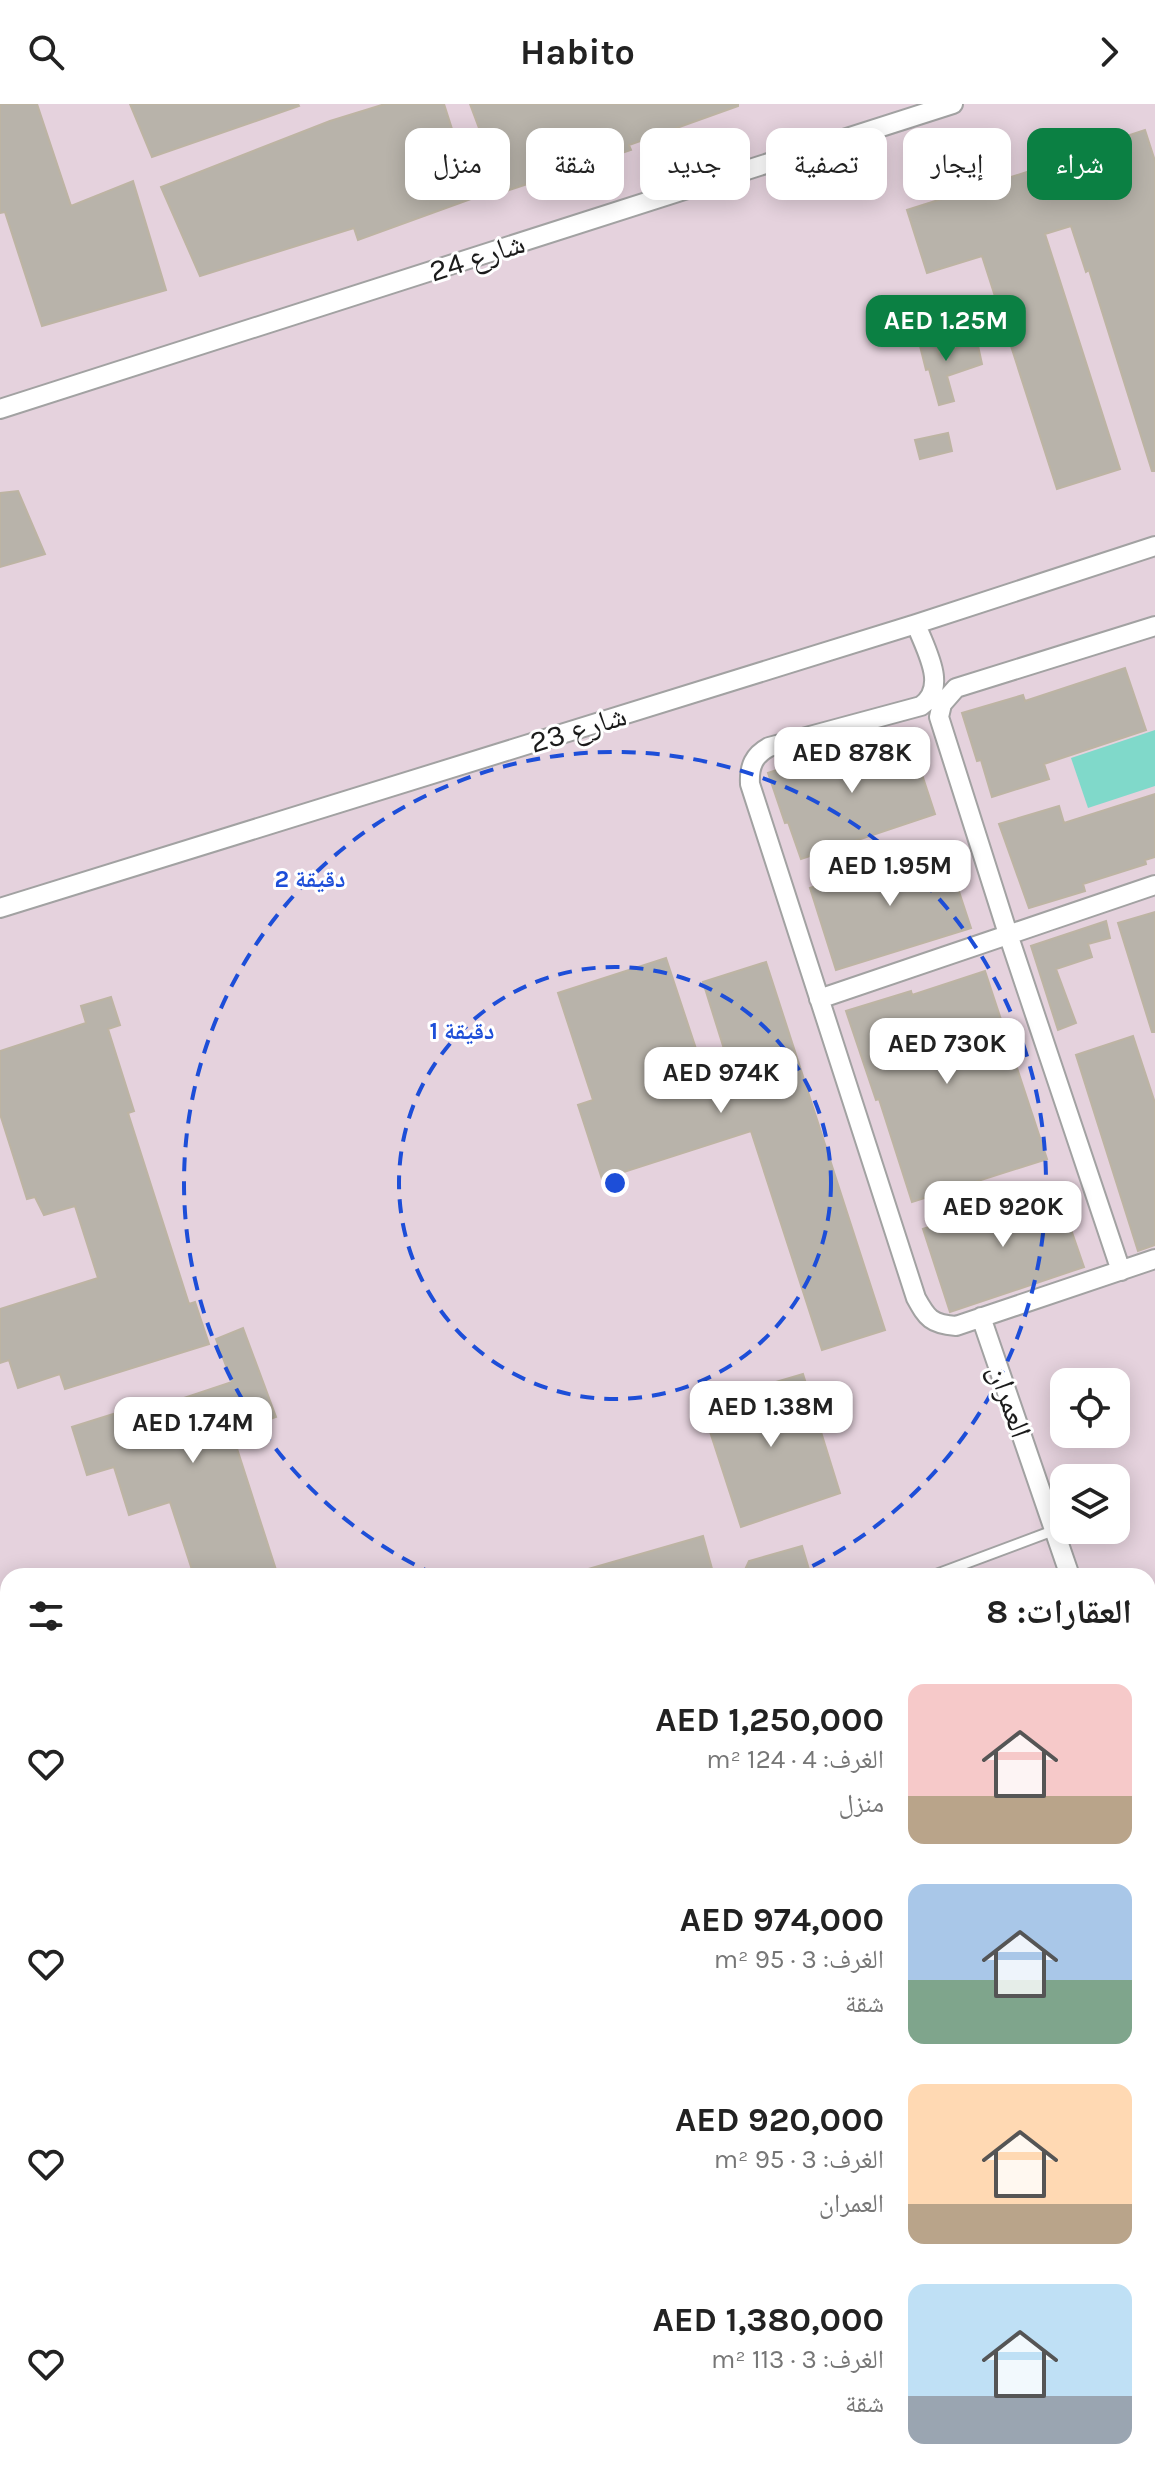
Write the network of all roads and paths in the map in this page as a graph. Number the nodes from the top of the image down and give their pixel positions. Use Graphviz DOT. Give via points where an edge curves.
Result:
graph roads {
  1 [pos="953,104"];
  2 [pos="923,109"];
  3 [pos="0,409"];
  4 [pos="1155,546"];
  5 [pos="916,624"];
  6 [pos="1155,626"];
  7 [pos="1155,885"];
  8 [pos="0,908"];
  9 [pos="1008,934"];
  10 [pos="819,999"];
  11 [pos="1155,1259"];
  12 [pos="1121,1271"];
  13 [pos="981,1317"];
  14 [pos="1050,1516"];
  15 [pos="1050,1532"];
  16 [pos="1060,1544"];
  17 [pos="953,1568"];
  18 [pos="1067,1568"];
  1 -- 2 [label="street, شارع 24"];
  2 -- 3 [label="street, شارع 24"];
  4 -- 5 [label="street, شارع 23"];
  5 -- 8 [label="street, شارع 23"];
  5 -- 10 [label="street" via="935,679 926,703 769,747 751,766 750,784"];
  6 -- 9 [label="street" via="956,688 942,704 940,724"];
  7 -- 9 [label="street"];
  9 -- 10 [label="street"];
  9 -- 12 [label="street"];
  10 -- 13 [label="street" via="916,1298 927,1318 942,1325"];
  11 -- 12 [label="street"];
  12 -- 13 [label="street"];
  13 -- 14 [label="street, العمران"];
  15 -- 17 [label="lane"];
  16 -- 18 [label="street, العمران"];
}
